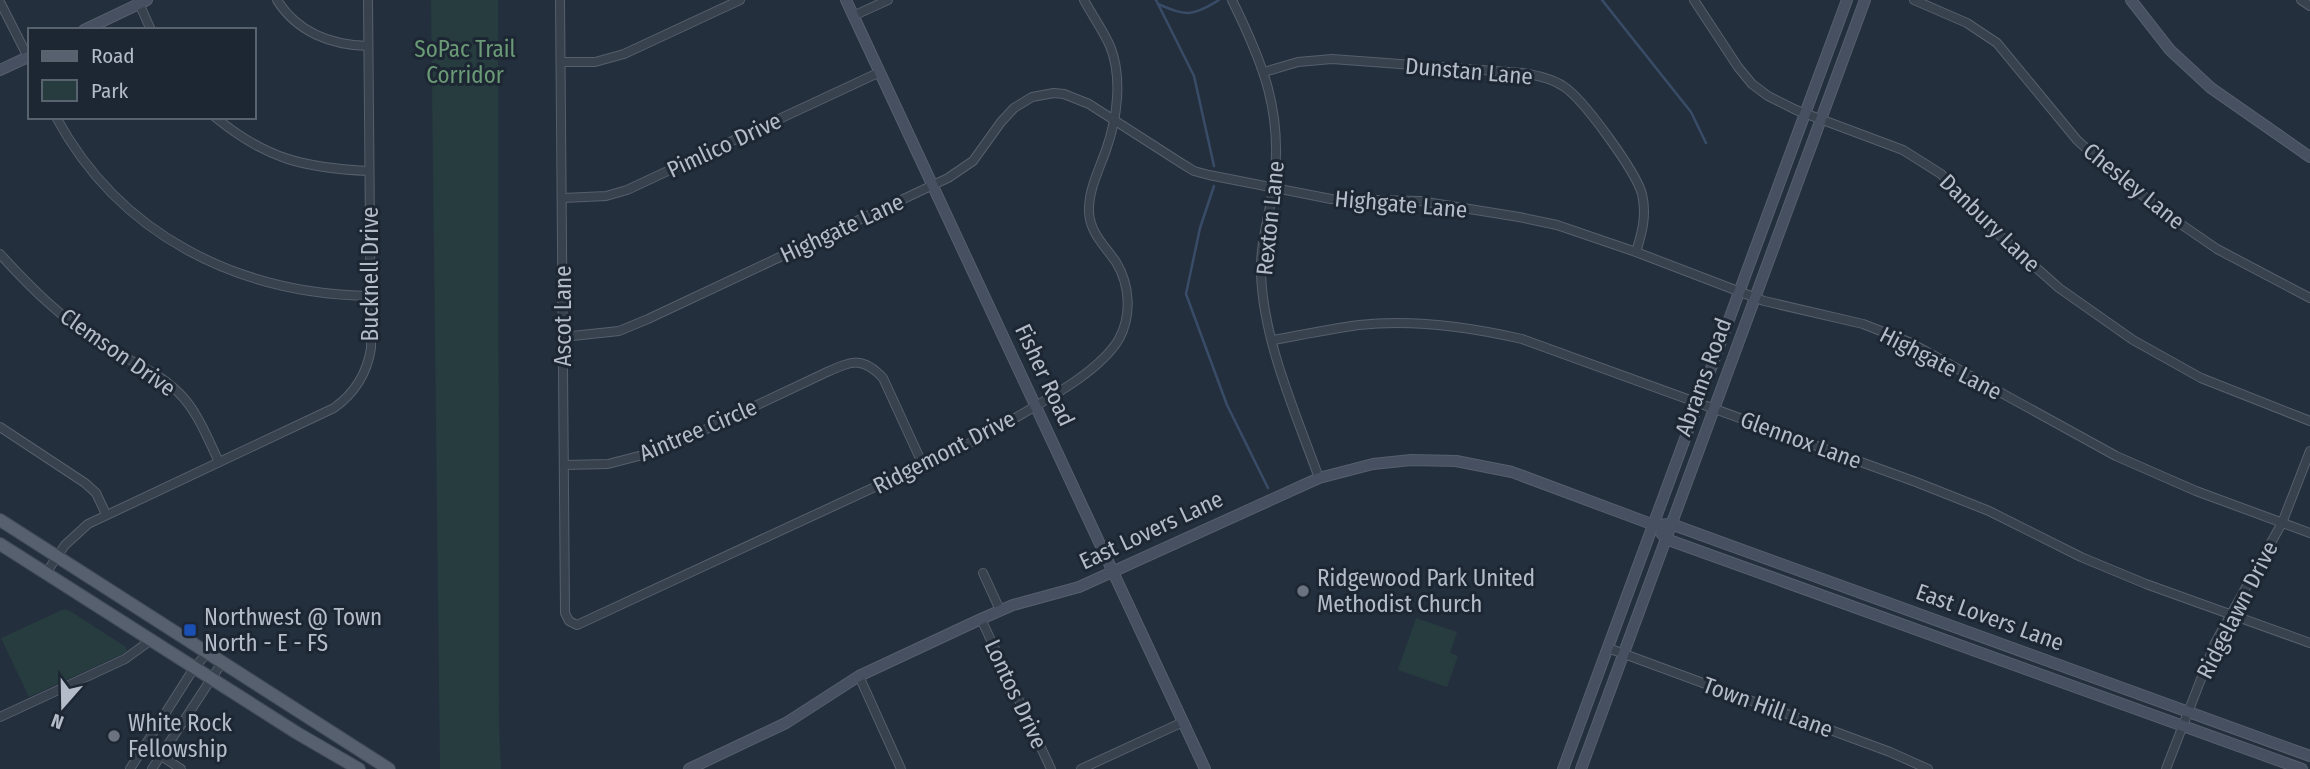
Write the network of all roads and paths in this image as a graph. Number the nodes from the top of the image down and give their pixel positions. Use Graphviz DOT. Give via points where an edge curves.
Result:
graph roads {
  1 [pos="276,0"];
  2 [pos="368,0"];
  3 [pos="560,0"];
  4 [pos="740,0"];
  5 [pos="846,0"];
  6 [pos="888,0"];
  7 [pos="1084,0"];
  8 [pos="1232,0"];
  9 [pos="1694,0"];
  10 [pos="1847,0"];
  11 [pos="1865,0"];
  12 [pos="1914,0"];
  13 [pos="2130,0"];
  14 [pos="2301,0"];
  15 [pos="141,1"];
  16 [pos="0,2"];
  17 [pos="2310,6"];
  18 [pos="853,16"];
  19 [pos="88,28"];
  20 [pos="150,28"];
  21 [pos="368,46"];
  22 [pos="28,56"];
  23 [pos="28,58"];
  24 [pos="561,62"];
  25 [pos="0,70"];
  26 [pos="880,72"];
  27 [pos="1264,72"];
  28 [pos="1805,114"];
  29 [pos="57,119"];
  30 [pos="217,119"];
  31 [pos="1114,119"];
  32 [pos="1821,119"];
  33 [pos="2310,158"];
  34 [pos="369,171"];
  35 [pos="933,185"];
  36 [pos="1273,187"];
  37 [pos="563,198"];
  38 [pos="1636,252"];
  39 [pos="0,254"];
  40 [pos="1740,292"];
  41 [pos="371,296"];
  42 [pos="1755,298"];
  43 [pos="2310,298"];
  44 [pos="563,337"];
  45 [pos="1273,340"];
  46 [pos="1699,401"];
  47 [pos="1036,405"];
  48 [pos="1714,409"];
  49 [pos="2310,421"];
  50 [pos="0,427"];
  51 [pos="2310,451"];
  52 [pos="219,462"];
  53 [pos="564,466"];
  54 [pos="923,466"];
  55 [pos="1319,478"];
  56 [pos="106,514"];
  57 [pos="0,520"];
  58 [pos="2282,523"];
  59 [pos="1671,524"];
  60 [pos="1654,525"];
  61 [pos="2310,533"];
  62 [pos="1666,539"];
  63 [pos="0,544"];
  64 [pos="57,555"];
  65 [pos="1113,572"];
  66 [pos="46,573"];
  67 [pos="983,573"];
  68 [pos="1000,610"];
  69 [pos="1915,612"];
  70 [pos="2231,616"];
  71 [pos="981,619"];
  72 [pos="577,625"];
  73 [pos="1910,628"];
  74 [pos="151,640"];
  75 [pos="2310,643"];
  76 [pos="1608,648"];
  77 [pos="208,652"];
  78 [pos="1623,654"];
  79 [pos="223,661"];
  80 [pos="194,668"];
  81 [pos="859,676"];
  82 [pos="210,677"];
  83 [pos="2188,712"];
  84 [pos="0,717"];
  85 [pos="1183,722"];
  86 [pos="2181,727"];
  87 [pos="145,745"];
  88 [pos="161,756"];
  89 [pos="2310,756"];
  90 [pos="1565,768"];
  91 [pos="130,769"];
  92 [pos="152,769"];
  93 [pos="181,769"];
  94 [pos="359,769"];
  95 [pos="389,769"];
  96 [pos="689,769"];
  97 [pos="901,769"];
  98 [pos="1051,769"];
  99 [pos="1081,769"];
  100 [pos="1205,769"];
  101 [pos="1581,769"];
  102 [pos="1928,769"];
  103 [pos="2166,769"];
  104 [pos="2302,769"];
  1 -- 21 [label="street" via="314,35 349,46"];
  2 -- 21 [label="street, Bucknell Drive"];
  3 -- 24 [label="street, Ascot Lane"];
  4 -- 24 [label="street" via="624,54 595,62"];
  5 -- 18 [label="main road, Fisher Road"];
  6 -- 18 [label="street"];
  7 -- 31 [label="street, Ridgemont Drive" via="1114,59"];
  8 -- 27 [label="street, Rexton Lane"];
  9 -- 28 [label="street, Danbury Lane" via="1752,84"];
  10 -- 28 [label="main road, Abrams Road"];
  11 -- 32 [label="main road, Abrams Road"];
  12 -- 43 [label="street, Chesley Lane" via="1967,23 1997,43 2077,140 2172,218 2217,249"];
  13 -- 33 [label="main road" via="2170,50 2211,88"];
  14 -- 17 [label="street"];
  15 -- 19 [label="main road"];
  15 -- 20 [label="street"];
  16 -- 22 [label="street"];
  18 -- 26 [label="main road, Fisher Road"];
  21 -- 34 [label="street, Bucknell Drive"];
  23 -- 25 [label="main road"];
  24 -- 37 [label="street, Ascot Lane"];
  26 -- 35 [label="main road, Fisher Road"];
  26 -- 37 [label="street, Pimlico Drive" via="627,190"];
  27 -- 36 [label="street, Rexton Lane" via="1277,135"];
  27 -- 38 [label="street, Dunstan Lane" via="1332,59 1522,73 1556,83 1576,96 1635,178 1645,214"];
  28 -- 32 [label="street, Danbury Lane"];
  28 -- 40 [label="main road, Abrams Road"];
  29 -- 41 [label="street" via="118,199 177,244 229,270 283,288"];
  30 -- 34 [label="street" via="236,135 286,160"];
  31 -- 35 [label="street, Highgate Lane" via="1064,94 1032,97 1008,114 973,161"];
  31 -- 36 [label="street, Highgate Lane" via="1194,171"];
  31 -- 47 [label="street, Ridgemont Drive" via="1089,209 1096,235 1123,279 1128,297 1124,329 1093,367"];
  32 -- 42 [label="main road, Abrams Road"];
  32 -- 49 [label="street, Danbury Lane" via="1903,150 1941,174 2039,271 2133,340 2201,378"];
  34 -- 41 [label="street, Bucknell Drive"];
  35 -- 44 [label="street, Highgate Lane" via="619,331"];
  35 -- 47 [label="main road, Fisher Road"];
  36 -- 38 [label="street, Highgate Lane" via="1331,199 1420,201 1520,217"];
  36 -- 45 [label="street, Rexton Lane" via="1261,274"];
  37 -- 44 [label="street, Ascot Lane"];
  38 -- 40 [label="street, Highgate Lane"];
  39 -- 52 [label="street, Clemson Drive" via="72,323 180,393"];
  40 -- 42 [label="street, Highgate Lane"];
  40 -- 46 [label="main road, Abrams Road"];
  41 -- 52 [label="street, Bucknell Drive" via="369,358 353,392 334,408"];
  42 -- 48 [label="main road, Abrams Road"];
  42 -- 58 [label="street, Highgate Lane" via="1863,324 1909,342 2116,456"];
  44 -- 53 [label="street, Ascot Lane"];
  45 -- 46 [label="street, Glennox Lane" via="1386,324 1490,332 1552,348"];
  45 -- 55 [label="street, Rexton Lane"];
  46 -- 48 [label="street, Glennox Lane"];
  46 -- 60 [label="main road, Abrams Road"];
  47 -- 54 [label="street, Ridgemont Drive"];
  47 -- 65 [label="main road, Fisher Road"];
  48 -- 59 [label="main road, Abrams Road"];
  48 -- 70 [label="street, Glennox Lane" via="1928,486 2081,557"];
  50 -- 56 [label="street" via="85,483"];
  51 -- 58 [label="street, Ridgelawn Drive"];
  52 -- 56 [label="street, Bucknell Drive"];
  53 -- 54 [label="street, Aintree Circle" via="608,464 662,450 827,372 860,362 883,378"];
  53 -- 72 [label="street, Ascot Lane" via="565,613"];
  54 -- 72 [label="street, Ridgemont Drive"];
  55 -- 60 [label="main road, East Lovers Lane" via="1411,460 1476,464 1512,472"];
  55 -- 65 [label="main road, East Lovers Lane"];
  56 -- 64 [label="street, Bucknell Drive" via="76,533"];
  57 -- 64 [label="main road"];
  58 -- 61 [label="street, Highgate Lane"];
  58 -- 70 [label="street, Ridgelawn Drive"];
  59 -- 60 [label="main road, East Lovers Lane"];
  59 -- 62 [label="main road, Abrams Road"];
  59 -- 69 [label="main road, East Lovers Lane"];
  60 -- 62 [label="main road, East Lovers Lane"];
  60 -- 76 [label="main road, Abrams Road"];
  62 -- 73 [label="main road, East Lovers Lane"];
  62 -- 78 [label="main road, Abrams Road"];
  63 -- 66 [label="main road"];
  64 -- 66 [label="street, Bucknell Drive"];
  64 -- 77 [label="main road"];
  65 -- 68 [label="main road, East Lovers Lane"];
  65 -- 85 [label="main road, Fisher Road"];
  66 -- 74 [label="main road"];
  67 -- 68 [label="street"];
  68 -- 71 [label="main road, East Lovers Lane"];
  69 -- 73 [label="main road"];
  69 -- 83 [label="main road, East Lovers Lane"];
  70 -- 75 [label="street, Glennox Lane"];
  70 -- 83 [label="street, Ridgelawn Drive"];
  71 -- 81 [label="main road, East Lovers Lane"];
  71 -- 98 [label="street, Lontos Drive"];
  73 -- 86 [label="main road, East Lovers Lane"];
  74 -- 80 [label="main road"];
  74 -- 84 [label="street" via="125,659"];
  76 -- 78 [label="street, Town Hill Lane"];
  76 -- 90 [label="main road, Abrams Road"];
  77 -- 79 [label="main road"];
  77 -- 80 [label="street"];
  78 -- 101 [label="main road, Abrams Road"];
  78 -- 102 [label="street, Town Hill Lane"];
  79 -- 82 [label="street"];
  79 -- 95 [label="main road"];
  80 -- 82 [label="main road"];
  80 -- 87 [label="street"];
  81 -- 96 [label="main road, East Lovers Lane" via="786,723"];
  81 -- 97 [label="street"];
  82 -- 88 [label="street"];
  82 -- 94 [label="main road"];
  83 -- 86 [label="street, Ridgelawn Drive"];
  83 -- 89 [label="main road, East Lovers Lane"];
  85 -- 99 [label="street"];
  85 -- 100 [label="main road, Fisher Road"];
  86 -- 103 [label="street, Ridgelawn Drive"];
  86 -- 104 [label="main road, East Lovers Lane"];
  87 -- 88 [label="street"];
  87 -- 91 [label="street"];
  88 -- 92 [label="street"];
  88 -- 93 [label="street"];
}
